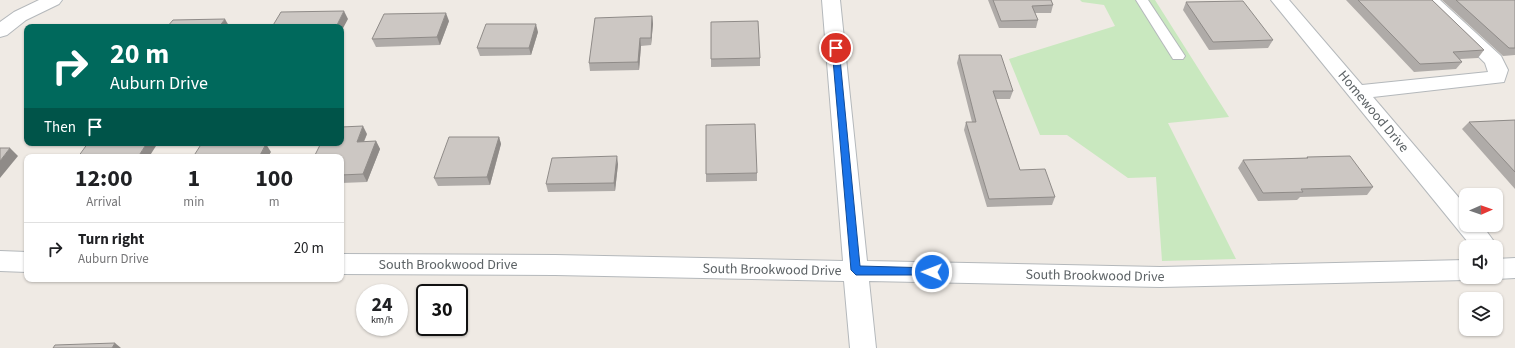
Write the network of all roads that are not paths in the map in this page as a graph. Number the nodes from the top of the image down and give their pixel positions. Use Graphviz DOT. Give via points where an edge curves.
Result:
graph roads {
  1 [pos="53,0"];
  2 [pos="831,0"];
  3 [pos="1142,0"];
  4 [pos="1280,0"];
  5 [pos="1430,0"];
  6 [pos="0,31"];
  7 [pos="1178,56"];
  8 [pos="1358,92"];
  9 [pos="1459,214"];
  10 [pos="1474,232"];
  11 [pos="1480,240"];
  12 [pos="0,261"];
  13 [pos="24,262"];
  14 [pos="344,264"];
  15 [pos="856,270"];
  16 [pos="1459,270"];
  17 [pos="863,348"];
  1 -- 6 [label="street" via="20,16"];
  2 -- 15 [label="street"];
  3 -- 7 [label="lane"];
  4 -- 8 [label="street, Homewood Drive"];
  5 -- 8 [label="street" via="1494,60 1498,70 1497,77"];
  8 -- 9 [label="street, Homewood Drive"];
  10 -- 11 [label="street"];
  12 -- 13 [label="street"];
  14 -- 15 [label="street, South Brookwood Drive" via="555,264"];
  15 -- 16 [label="street, South Brookwood Drive" via="1160,276"];
  15 -- 17 [label="street"];
}
